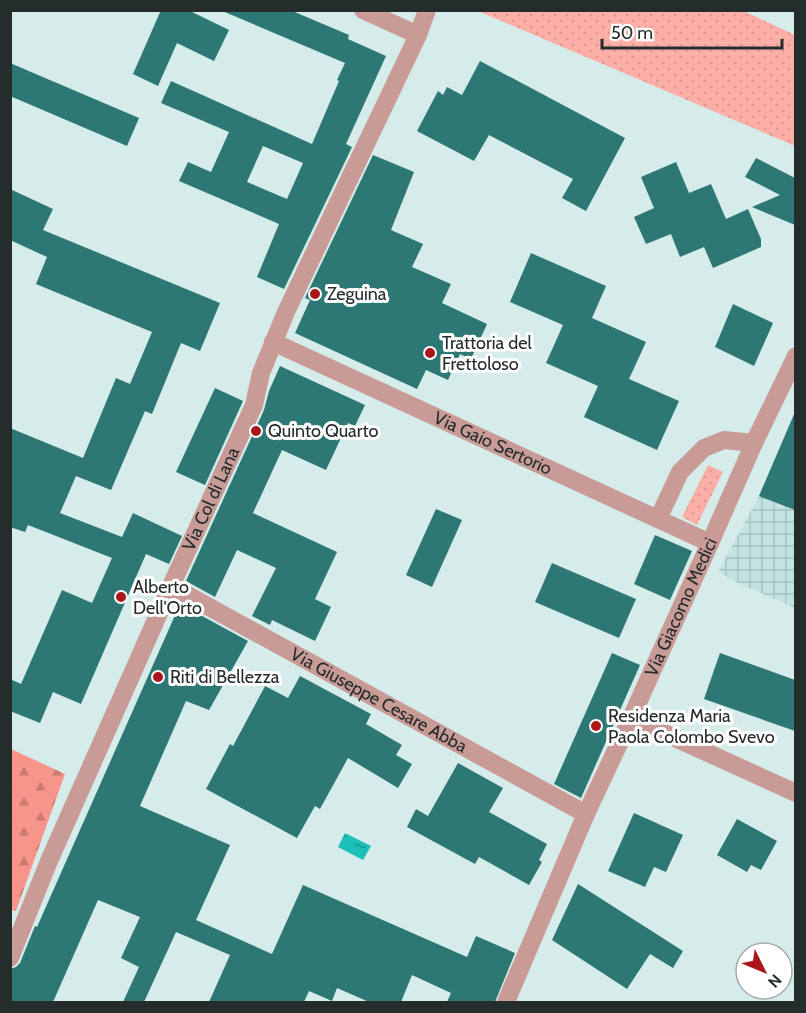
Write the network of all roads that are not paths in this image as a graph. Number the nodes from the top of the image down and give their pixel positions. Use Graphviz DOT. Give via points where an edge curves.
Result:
graph roads {
  1 [pos="363,10"];
  2 [pos="427,10"];
  3 [pos="418,35"];
  4 [pos="273,342"];
  5 [pos="795,356"];
  6 [pos="754,442"];
  7 [pos="658,519"];
  8 [pos="710,543"];
  9 [pos="171,586"];
  10 [pos="631,718"];
  11 [pos="795,793"];
  12 [pos="586,814"];
  13 [pos="10,958"];
  14 [pos="506,1002"];
  1 -- 3 [label="street"];
  2 -- 3 [label="street, Via Col di Lana"];
  3 -- 4 [label="street, Via Col di Lana"];
  4 -- 7 [label="street, Via Gaio Sertorio"];
  4 -- 9 [label="street, Via Col di Lana" via="254,405"];
  5 -- 6 [label="street, Via Giacomo Medici"];
  6 -- 7 [label="street" via="724,440 704,448 680,472"];
  6 -- 8 [label="street, Via Giacomo Medici"];
  7 -- 8 [label="street, Via Gaio Sertorio"];
  8 -- 10 [label="street, Via Giacomo Medici"];
  9 -- 12 [label="street, Via Giuseppe Cesare Abba"];
  9 -- 13 [label="street, Via Col di Lana"];
  10 -- 11 [label="street"];
  10 -- 12 [label="street, Via Giacomo Medici"];
  12 -- 14 [label="street, Via Giacomo Medici"];
}
